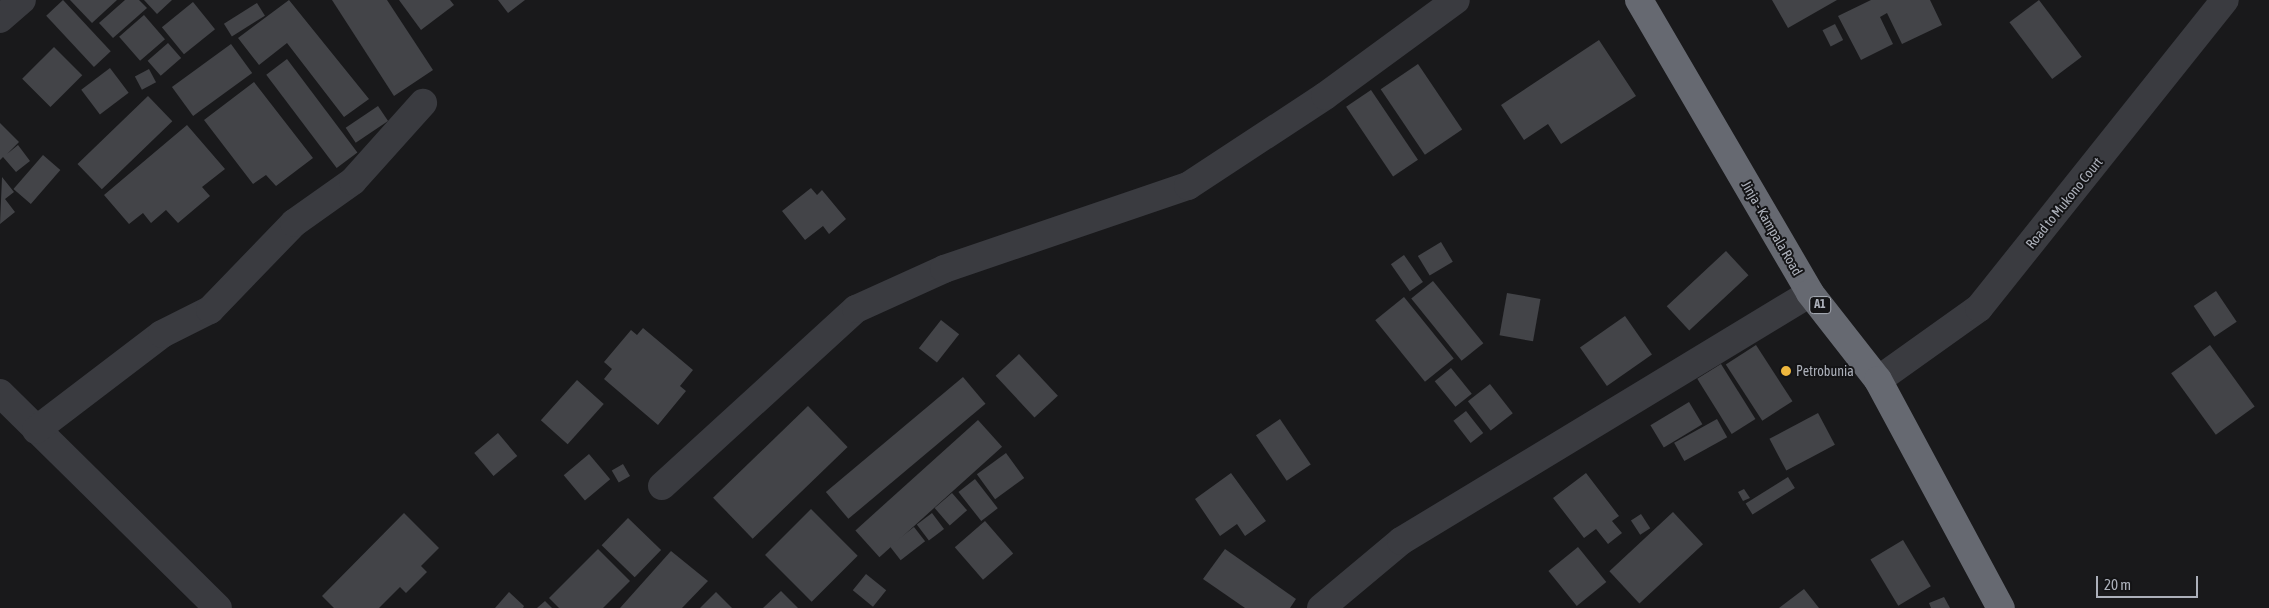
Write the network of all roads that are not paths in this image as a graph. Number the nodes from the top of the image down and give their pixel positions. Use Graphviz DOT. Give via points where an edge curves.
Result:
graph roads {
  1 [pos="22,0"];
  2 [pos="1456,0"];
  3 [pos="1639,0"];
  4 [pos="2225,0"];
  5 [pos="0,19"];
  6 [pos="422,103"];
  7 [pos="1810,293"];
  8 [pos="1878,380"];
  9 [pos="0,393"];
  10 [pos="36,430"];
  11 [pos="662,486"];
  12 [pos="218,608"];
  13 [pos="1321,608"];
  14 [pos="2001,608"];
  1 -- 5 [label="street"];
  2 -- 11 [label="street" via="1325,96 1188,186 944,269 856,309"];
  3 -- 7 [label="highway, Jinja - Kampala Road / A1"];
  4 -- 8 [label="street, Road to Mukono Court" via="1980,308"];
  6 -- 10 [label="street" via="353,181 294,223 210,310 162,334"];
  7 -- 8 [label="highway, Jinja - Kampala Road / A1"];
  7 -- 13 [label="street" via="1401,541"];
  8 -- 14 [label="highway, Jinja - Kampala Road / A1"];
  9 -- 10 [label="street"];
  10 -- 12 [label="street"];
}
